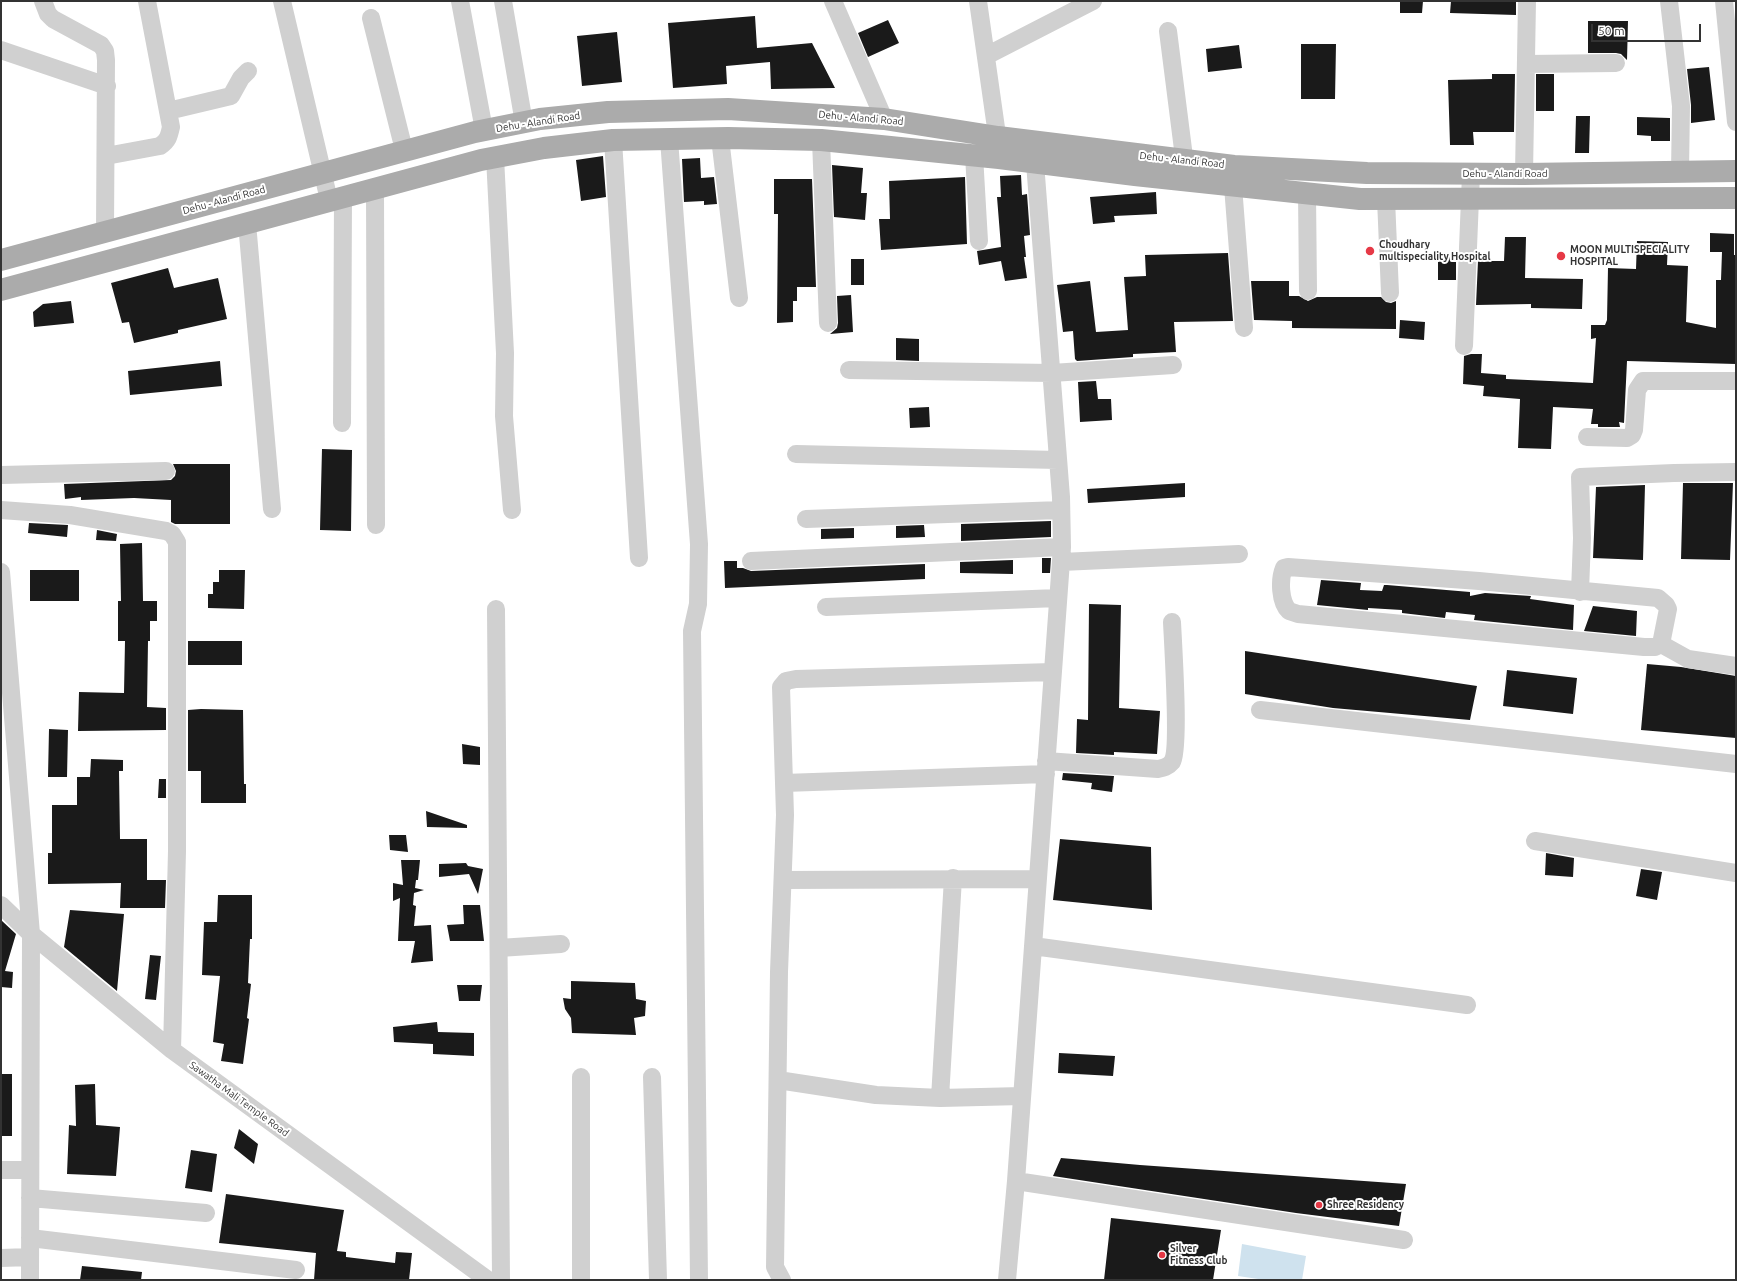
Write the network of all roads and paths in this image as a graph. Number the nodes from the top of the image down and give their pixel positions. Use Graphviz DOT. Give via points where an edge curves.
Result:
graph roads {
  1 [pos="43,1"];
  2 [pos="147,1"];
  3 [pos="282,1"];
  4 [pos="460,1"];
  5 [pos="503,1"];
  6 [pos="833,1"];
  7 [pos="978,1"];
  8 [pos="1093,1"];
  9 [pos="1527,1"];
  10 [pos="1669,1"];
  11 [pos="1724,1"];
  12 [pos="371,18"];
  13 [pos="1168,31"];
  14 [pos="1,50"];
  15 [pos="986,56"];
  16 [pos="1616,63"];
  17 [pos="1526,64"];
  18 [pos="248,71"];
  19 [pos="106,86"];
  20 [pos="168,111"];
  21 [pos="884,119"];
  22 [pos="524,122"];
  23 [pos="1736,122"];
  24 [pos="484,130"];
  25 [pos="720,138"];
  26 [pos="669,139"];
  27 [pos="613,140"];
  28 [pos="821,140"];
  29 [pos="1033,142"];
  30 [pos="999,147"];
  31 [pos="404,150"];
  32 [pos="974,155"];
  33 [pos="106,156"];
  34 [pos="495,157"];
  35 [pos="1036,163"];
  36 [pos="1186,171"];
  37 [pos="1736,171"];
  38 [pos="1680,172"];
  39 [pos="322,173"];
  40 [pos="1471,174"];
  41 [pos="1524,174"];
  42 [pos="1233,186"];
  43 [pos="375,188"];
  44 [pos="1307,193"];
  45 [pos="336,198"];
  46 [pos="1470,198"];
  47 [pos="1736,198"];
  48 [pos="1386,199"];
  49 [pos="247,223"];
  50 [pos="105,232"];
  51 [pos="979,241"];
  52 [pos="1,260"];
  53 [pos="1,290"];
  54 [pos="1308,291"];
  55 [pos="1390,293"];
  56 [pos="739,298"];
  57 [pos="828,324"];
  58 [pos="1244,328"];
  59 [pos="1464,346"];
  60 [pos="1173,365"];
  61 [pos="849,370"];
  62 [pos="1052,373"];
  63 [pos="1736,381"];
  64 [pos="342,423"];
  65 [pos="1587,436"];
  66 [pos="796,454"];
  67 [pos="1058,460"];
  68 [pos="166,471"];
  69 [pos="1736,472"];
  70 [pos="1,475"];
  71 [pos="1,510"];
  72 [pos="272,510"];
  73 [pos="512,510"];
  74 [pos="1061,510"];
  75 [pos="806,519"];
  76 [pos="376,525"];
  77 [pos="1061,554"];
  78 [pos="1239,554"];
  79 [pos="639,558"];
  80 [pos="752,561"];
  81 [pos="1,572"];
  82 [pos="1580,592"];
  83 [pos="1058,598"];
  84 [pos="826,607"];
  85 [pos="496,609"];
  86 [pos="1172,622"];
  87 [pos="1661,644"];
  88 [pos="1736,666"];
  89 [pos="1053,672"];
  90 [pos="1260,710"];
  91 [pos="1736,764"];
  92 [pos="1046,767"];
  93 [pos="784,783"];
  94 [pos="1535,841"];
  95 [pos="1736,873"];
  96 [pos="953,878"];
  97 [pos="1038,879"];
  98 [pos="783,880"];
  99 [pos="1,905"];
  100 [pos="31,934"];
  101 [pos="561,944"];
  102 [pos="1033,946"];
  103 [pos="498,948"];
  104 [pos="1467,1005"];
  105 [pos="172,1050"];
  106 [pos="581,1077"];
  107 [pos="652,1077"];
  108 [pos="778,1080"];
  109 [pos="1022,1096"];
  110 [pos="940,1098"];
  111 [pos="1,1170"];
  112 [pos="30,1170"];
  113 [pos="1016,1180"];
  114 [pos="30,1198"];
  115 [pos="206,1213"];
  116 [pos="30,1238"];
  117 [pos="1404,1240"];
  118 [pos="30,1257"];
  119 [pos="1,1258"];
  120 [pos="296,1270"];
  121 [pos="30,1280"];
  122 [pos="488,1280"];
  123 [pos="501,1280"];
  124 [pos="581,1280"];
  125 [pos="658,1280"];
  126 [pos="699,1280"];
  127 [pos="782,1280"];
  128 [pos="1006,1280"];
  1 -- 19 [label="street" via="53,19 101,45 105,51"];
  2 -- 20 [label="street"];
  3 -- 39 [label="street"];
  4 -- 24 [label="street"];
  5 -- 22 [label="street"];
  6 -- 21 [label="street"];
  7 -- 15 [label="street"];
  8 -- 15 [label="street"];
  9 -- 17 [label="street"];
  10 -- 38 [label="street" via="1681,106"];
  11 -- 23 [label="street"];
  12 -- 31 [label="street"];
  13 -- 36 [label="street"];
  14 -- 19 [label="street"];
  15 -- 30 [label="street"];
  16 -- 17 [label="street"];
  17 -- 41 [label="street"];
  18 -- 20 [label="street" via="231,96"];
  19 -- 33 [label="street"];
  20 -- 33 [label="street" via="171,127 166,142 160,146"];
  21 -- 22 [label="main road, Dehu - Alandi Road" via="728,109 608,112"];
  21 -- 30 [label="main road, Dehu - Alandi Road"];
  22 -- 24 [label="main road, Dehu - Alandi Road"];
  24 -- 31 [label="main road, Dehu - Alandi Road"];
  25 -- 26 [label="main road, Dehu - Alandi Road"];
  25 -- 28 [label="main road, Dehu - Alandi Road"];
  25 -- 56 [label="street"];
  26 -- 27 [label="main road, Dehu - Alandi Road"];
  26 -- 126 [label="street" via="698,544 698,604 692,639"];
  27 -- 34 [label="main road, Dehu - Alandi Road"];
  27 -- 79 [label="street"];
  28 -- 32 [label="main road, Dehu - Alandi Road"];
  28 -- 57 [label="street"];
  29 -- 30 [label="main road, Dehu - Alandi Road"];
  29 -- 35 [label="street"];
  29 -- 36 [label="main road, Dehu - Alandi Road"];
  30 -- 32 [label="main road, Dehu - Alandi Road"];
  30 -- 35 [label="main road, Dehu - Alandi Road"];
  31 -- 39 [label="main road, Dehu - Alandi Road"];
  32 -- 51 [label="street"];
  33 -- 50 [label="street"];
  34 -- 43 [label="main road, Dehu - Alandi Road"];
  34 -- 73 [label="street" via="506,353 504,416"];
  35 -- 36 [label="main road, Dehu - Alandi Road"];
  35 -- 62 [label="street"];
  36 -- 40 [label="main road, Dehu - Alandi Road" via="1234,166 1367,173"];
  36 -- 42 [label="main road, Dehu - Alandi Road"];
  37 -- 38 [label="main road, Dehu - Alandi Road"];
  38 -- 41 [label="main road, Dehu - Alandi Road"];
  39 -- 45 [label="street"];
  39 -- 50 [label="main road, Dehu - Alandi Road"];
  40 -- 41 [label="main road, Dehu - Alandi Road"];
  40 -- 46 [label="street"];
  42 -- 44 [label="main road, Dehu - Alandi Road"];
  42 -- 58 [label="street"];
  43 -- 45 [label="main road, Dehu - Alandi Road"];
  43 -- 76 [label="street"];
  44 -- 48 [label="main road, Dehu - Alandi Road"];
  44 -- 54 [label="street"];
  45 -- 49 [label="main road, Dehu - Alandi Road"];
  45 -- 64 [label="street"];
  46 -- 47 [label="main road, Dehu - Alandi Road"];
  46 -- 48 [label="main road, Dehu - Alandi Road"];
  46 -- 59 [label="street"];
  48 -- 55 [label="street"];
  49 -- 53 [label="main road, Dehu - Alandi Road"];
  49 -- 72 [label="street"];
  50 -- 52 [label="main road, Dehu - Alandi Road"];
  60 -- 62 [label="street"];
  61 -- 62 [label="street"];
  62 -- 67 [label="street"];
  63 -- 65 [label="street" via="1643,381 1637,390 1632,435 1627,438"];
  66 -- 67 [label="street"];
  67 -- 74 [label="street"];
  68 -- 70 [label="street"];
  69 -- 82 [label="street" via="1580,477"];
  71 -- 105 [label="street" via="70,515 166,531 172,534 177,542 177,851"];
  74 -- 75 [label="street"];
  74 -- 77 [label="street"];
  77 -- 78 [label="street"];
  77 -- 80 [label="street"];
  77 -- 83 [label="street"];
  81 -- 100 [label="street"];
  82 -- 87 [label="street" via="1662,600 1668,608"];
  82 -- 87 [label="street" via="1479,581 1295,567 1284,568 1282,573 1282,601 1289,611 1298,614 1644,647"];
  83 -- 84 [label="street"];
  83 -- 89 [label="street"];
  85 -- 103 [label="street"];
  86 -- 92 [label="street" via="1176,741 1172,762 1158,769"];
  87 -- 88 [label="street" via="1688,659"];
  89 -- 92 [label="street"];
  89 -- 93 [label="street" via="786,681 781,687 780,698"];
  90 -- 91 [label="street"];
  92 -- 93 [label="street"];
  92 -- 97 [label="street"];
  93 -- 98 [label="street"];
  94 -- 95 [label="street"];
  96 -- 97 [label="street"];
  96 -- 98 [label="street"];
  96 -- 110 [label="street"];
  97 -- 102 [label="street"];
  98 -- 108 [label="street"];
  99 -- 100 [label="street, Sawatha Mali Temple Road"];
  100 -- 105 [label="street, Sawatha Mali Temple Road"];
  100 -- 112 [label="street"];
  101 -- 103 [label="street"];
  102 -- 104 [label="street"];
  102 -- 109 [label="street"];
  103 -- 123 [label="street"];
  105 -- 122 [label="street, Sawatha Mali Temple Road"];
  106 -- 124 [label="street"];
  107 -- 125 [label="street"];
  108 -- 110 [label="street" via="876,1095"];
  108 -- 127 [label="street" via="776,1267"];
  109 -- 110 [label="street"];
  109 -- 113 [label="street"];
  111 -- 112 [label="street"];
  112 -- 114 [label="street"];
  113 -- 117 [label="street"];
  113 -- 128 [label="street"];
  114 -- 115 [label="street"];
  114 -- 116 [label="street"];
  116 -- 118 [label="street"];
  116 -- 120 [label="street"];
  118 -- 119 [label="street"];
  118 -- 121 [label="street"];
}
